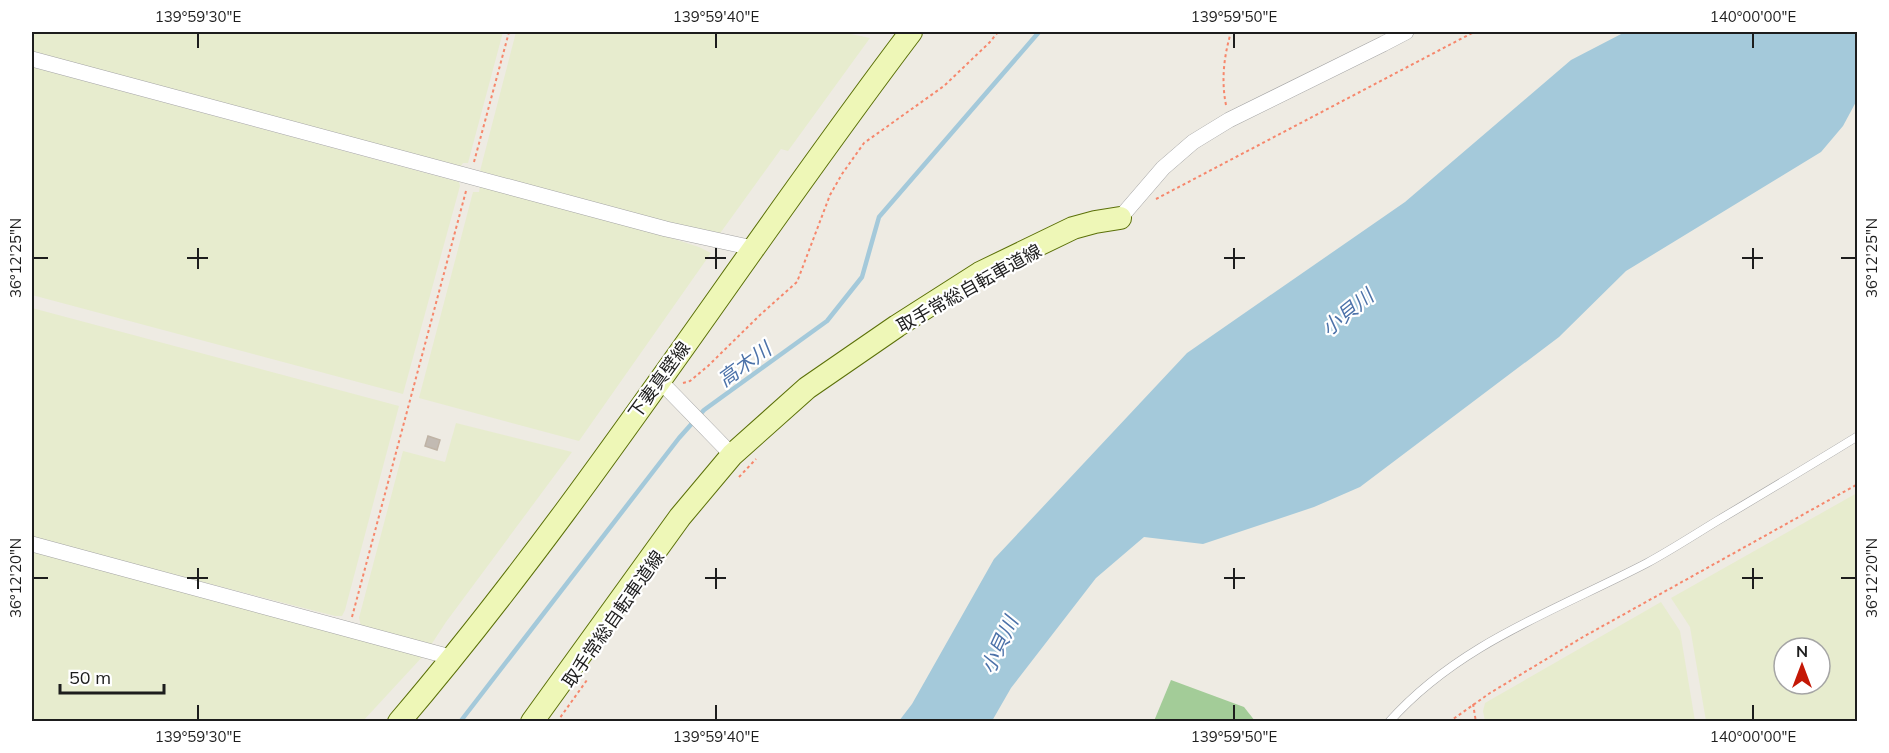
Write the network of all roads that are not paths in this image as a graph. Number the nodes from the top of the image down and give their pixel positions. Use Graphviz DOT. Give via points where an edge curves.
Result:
graph roads {
  1 [pos="911,32"];
  2 [pos="1406,32"];
  3 [pos="32,60"];
  4 [pos="1120,218"];
  5 [pos="753,248"];
  6 [pos="666,387"];
  7 [pos="1857,436"];
  8 [pos="732,454"];
  9 [pos="32,544"];
  10 [pos="452,659"];
  11 [pos="399,722"];
  12 [pos="532,722"];
  13 [pos="1389,722"];
  1 -- 5 [label="main road, 下妻真壁線"];
  2 -- 4 [label="street" via="1229,120 1193,142 1163,168"];
  3 -- 5 [label="street" via="673,231"];
  4 -- 8 [label="main road" via="1073,228 980,273 807,388"];
  5 -- 6 [label="main road, 下妻真壁線"];
  6 -- 8 [label="street"];
  6 -- 10 [label="main road, 下妻真壁線"];
  7 -- 13 [label="lane" via="1648,562 1489,641 1424,687"];
  8 -- 12 [label="main road" via="680,517"];
  9 -- 10 [label="street"];
  10 -- 11 [label="main road, 下妻真壁線"];
}
